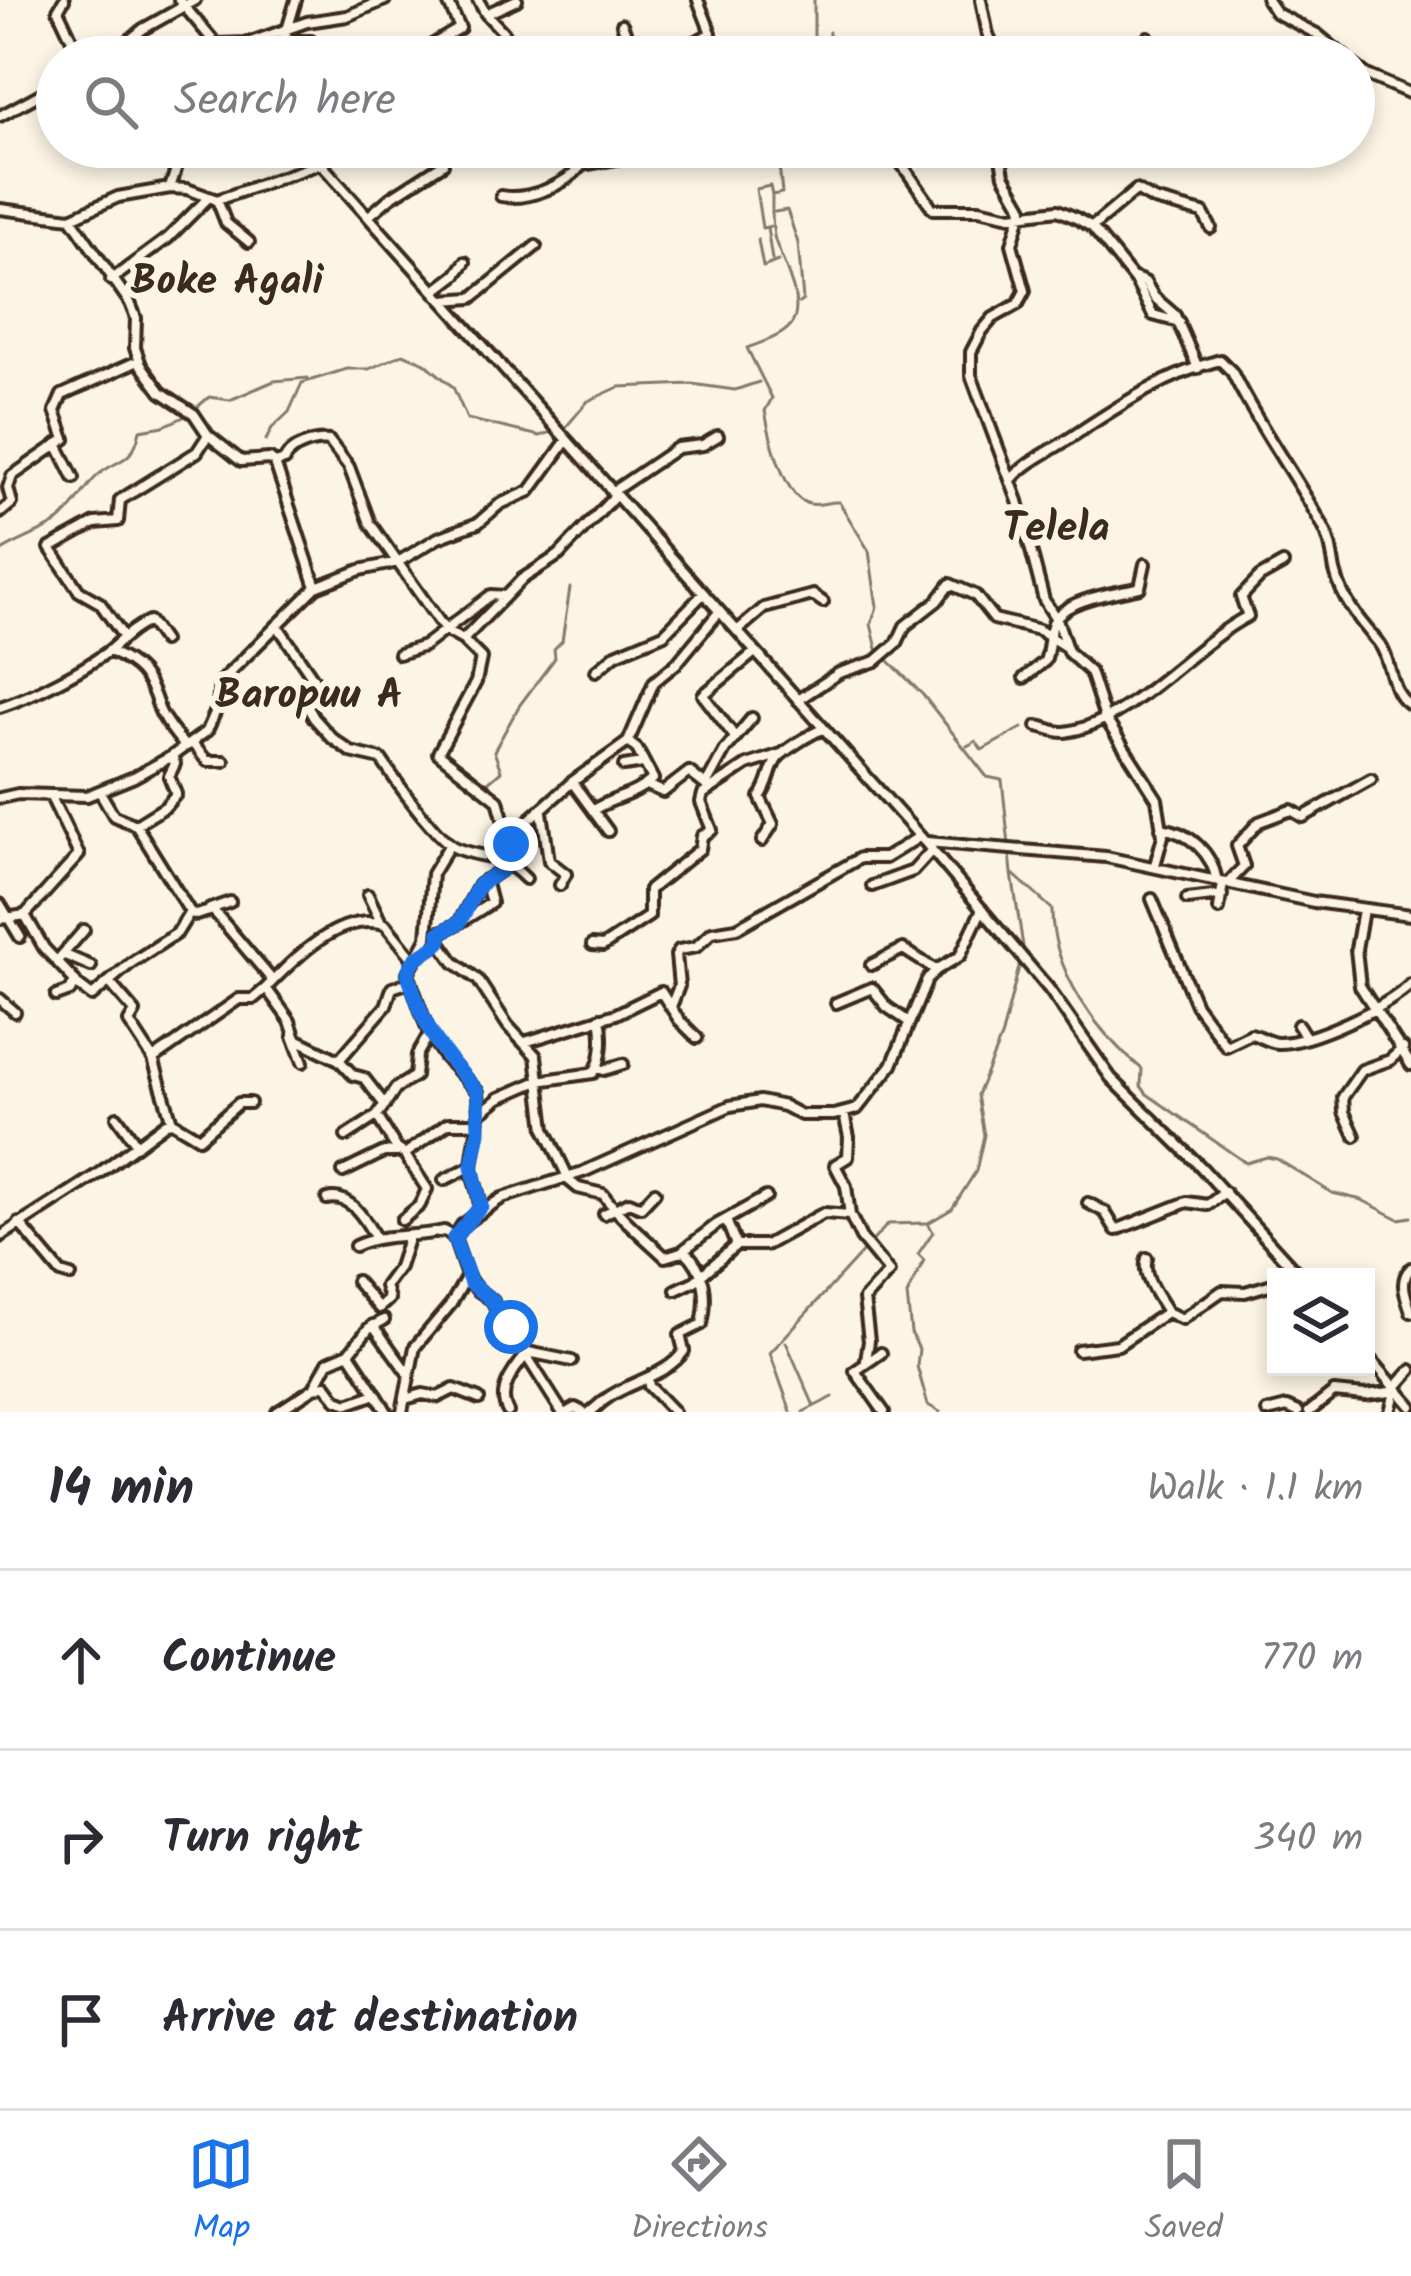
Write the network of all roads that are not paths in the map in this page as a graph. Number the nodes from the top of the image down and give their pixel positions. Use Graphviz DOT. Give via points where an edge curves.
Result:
graph roads {
  1 [pos="64,0"];
  2 [pos="195,0"];
  3 [pos="296,0"];
  4 [pos="385,0"];
  5 [pos="446,0"];
  6 [pos="478,0"];
  7 [pos="517,0"];
  8 [pos="698,0"];
  9 [pos="981,0"];
  10 [pos="1267,0"];
  11 [pos="182,3"];
  12 [pos="486,14"];
  13 [pos="622,24"];
  14 [pos="289,27"];
  15 [pos="70,36"];
  16 [pos="134,36"];
  17 [pos="209,36"];
  18 [pos="266,36"];
  19 [pos="286,36"];
  20 [pos="447,36"];
  21 [pos="504,36"];
  22 [pos="627,36"];
  23 [pos="704,36"];
  24 [pos="988,36"];
  25 [pos="1319,36"];
  26 [pos="1375,79"];
  27 [pos="1411,94"];
  28 [pos="36,97"];
  29 [pos="0,116"];
  30 [pos="176,168"];
  31 [pos="307,168"];
  32 [pos="327,168"];
  33 [pos="438,168"];
  34 [pos="579,168"];
  35 [pos="905,168"];
  36 [pos="1003,168"];
  37 [pos="170,188"];
  38 [pos="501,196"];
  39 [pos="212,200"];
  40 [pos="0,209"];
  41 [pos="1024,213"];
  42 [pos="370,215"];
  43 [pos="71,218"];
  44 [pos="1092,226"];
  45 [pos="1210,229"];
  46 [pos="249,242"];
  47 [pos="536,246"];
  48 [pos="465,262"];
  49 [pos="1132,277"];
  50 [pos="111,280"];
  51 [pos="434,291"];
  52 [pos="442,300"];
  53 [pos="1179,322"];
  54 [pos="138,361"];
  55 [pos="1198,368"];
  56 [pos="208,435"];
  57 [pos="718,436"];
  58 [pos="567,440"];
  59 [pos="57,444"];
  60 [pos="275,463"];
  61 [pos="74,478"];
  62 [pos="1011,480"];
  63 [pos="614,494"];
  64 [pos="0,513"];
  65 [pos="398,562"];
  66 [pos="1145,564"];
  67 [pos="1282,564"];
  68 [pos="316,587"];
  69 [pos="703,594"];
  70 [pos="505,596"];
  71 [pos="823,602"];
  72 [pos="719,612"];
  73 [pos="1056,619"];
  74 [pos="277,625"];
  75 [pos="445,630"];
  76 [pos="736,631"];
  77 [pos="123,636"];
  78 [pos="1050,638"];
  79 [pos="163,640"];
  80 [pos="464,640"];
  81 [pos="1065,646"];
  82 [pos="109,651"];
  83 [pos="755,652"];
  84 [pos="399,654"];
  85 [pos="596,671"];
  86 [pos="1024,678"];
  87 [pos="798,700"];
  88 [pos="1411,705"];
  89 [pos="0,706"];
  90 [pos="752,718"];
  91 [pos="1105,718"];
  92 [pos="1037,726"];
  93 [pos="821,730"];
  94 [pos="735,736"];
  95 [pos="628,742"];
  96 [pos="188,745"];
  97 [pos="781,754"];
  98 [pos="172,756"];
  99 [pos="224,761"];
  100 [pos="643,763"];
  101 [pos="624,766"];
  102 [pos="1371,779"];
  103 [pos="572,782"];
  104 [pos="647,785"];
  105 [pos="708,786"];
  106 [pos="100,792"];
  107 [pos="51,797"];
  108 [pos="0,799"];
  109 [pos="593,810"];
  110 [pos="542,812"];
  111 [pos="136,825"];
  112 [pos="1162,829"];
  113 [pos="608,831"];
  114 [pos="512,836"];
  115 [pos="762,841"];
  116 [pos="925,843"];
  117 [pos="450,844"];
  118 [pos="836,857"];
  119 [pos="509,865"];
  120 [pos="844,865"];
  121 [pos="1155,865"];
  122 [pos="526,879"];
  123 [pos="485,880"];
  124 [pos="1223,882"];
  125 [pos="560,885"];
  126 [pos="872,886"];
  127 [pos="368,895"];
  128 [pos="1222,895"];
  129 [pos="1187,898"];
  130 [pos="1152,899"];
  131 [pos="230,902"];
  132 [pos="0,904"];
  133 [pos="210,909"];
  134 [pos="982,909"];
  135 [pos="1219,909"];
  136 [pos="1363,910"];
  137 [pos="190,912"];
  138 [pos="25,915"];
  139 [pos="1411,915"];
  140 [pos="3,918"];
  141 [pos="381,922"];
  142 [pos="459,923"];
  143 [pos="429,928"];
  144 [pos="84,930"];
  145 [pos="20,938"];
  146 [pos="440,938"];
  147 [pos="592,945"];
  148 [pos="416,957"];
  149 [pos="61,958"];
  150 [pos="91,965"];
  151 [pos="871,965"];
  152 [pos="936,970"];
  153 [pos="110,982"];
  154 [pos="410,982"];
  155 [pos="76,983"];
  156 [pos="1411,984"];
  157 [pos="270,985"];
  158 [pos="56,996"];
  159 [pos="0,999"];
  160 [pos="836,1003"];
  161 [pos="672,1004"];
  162 [pos="15,1012"];
  163 [pos="1374,1012"];
  164 [pos="600,1018"];
  165 [pos="909,1022"];
  166 [pos="1298,1025"];
  167 [pos="292,1033"];
  168 [pos="429,1034"];
  169 [pos="1305,1036"];
  170 [pos="697,1038"];
  171 [pos="525,1042"];
  172 [pos="1403,1048"];
  173 [pos="153,1059"];
  174 [pos="339,1060"];
  175 [pos="303,1062"];
  176 [pos="623,1064"];
  177 [pos="1411,1065"];
  178 [pos="598,1068"];
  179 [pos="538,1081"];
  180 [pos="250,1103"];
  181 [pos="385,1105"];
  182 [pos="844,1114"];
  183 [pos="377,1116"];
  184 [pos="117,1117"];
  185 [pos="478,1119"];
  186 [pos="172,1123"];
  187 [pos="346,1136"];
  188 [pos="1355,1136"];
  189 [pos="137,1144"];
  190 [pos="402,1153"];
  191 [pos="472,1166"];
  192 [pos="343,1172"];
  193 [pos="567,1177"];
  194 [pos="443,1180"];
  195 [pos="655,1192"];
  196 [pos="1225,1192"];
  197 [pos="766,1197"];
  198 [pos="327,1199"];
  199 [pos="1088,1203"];
  200 [pos="478,1211"];
  201 [pos="609,1213"];
  202 [pos="850,1215"];
  203 [pos="402,1220"];
  204 [pos="726,1220"];
  205 [pos="19,1223"];
  206 [pos="455,1235"];
  207 [pos="0,1237"];
  208 [pos="376,1237"];
  209 [pos="408,1239"];
  210 [pos="736,1245"];
  211 [pos="355,1246"];
  212 [pos="684,1250"];
  213 [pos="1148,1258"];
  214 [pos="1291,1268"];
  215 [pos="1411,1268"];
  216 [pos="71,1276"];
  217 [pos="467,1276"];
  218 [pos="702,1276"];
  219 [pos="356,1281"];
  220 [pos="1267,1285"];
  221 [pos="676,1290"];
  222 [pos="1167,1312"];
  223 [pos="1411,1312"];
  224 [pos="384,1320"];
  225 [pos="373,1325"];
  226 [pos="1078,1350"];
  227 [pos="350,1353"];
  228 [pos="527,1353"];
  229 [pos="881,1353"];
  230 [pos="866,1360"];
  231 [pos="572,1361"];
  232 [pos="1375,1364"];
  233 [pos="409,1375"];
  234 [pos="1410,1375"];
  235 [pos="648,1379"];
  236 [pos="314,1388"];
  237 [pos="1396,1390"];
  238 [pos="376,1394"];
  239 [pos="405,1399"];
  240 [pos="479,1399"];
  241 [pos="1411,1406"];
  242 [pos="277,1412"];
  243 [pos="387,1412"];
  244 [pos="402,1412"];
  245 [pos="508,1412"];
  246 [pos="565,1412"];
  247 [pos="586,1412"];
  248 [pos="674,1412"];
  249 [pos="884,1412"];
  250 [pos="1267,1412"];
  251 [pos="1298,1412"];
  252 [pos="1309,1412"];
  253 [pos="1390,1412"];
  1 -- 15 [label="street" via="58,10"];
  2 -- 11 [label="street"];
  3 -- 14 [label="street"];
  4 -- 14 [label="street"];
  5 -- 20 [label="street" via="460,28"];
  6 -- 12 [label="street"];
  7 -- 12 [label="street"];
  8 -- 23 [label="street" via="711,32"];
  9 -- 24 [label="street"];
  10 -- 25 [label="street"];
  11 -- 16 [label="street"];
  11 -- 17 [label="street"];
  12 -- 21 [label="street"];
  13 -- 22 [label="street"];
  14 -- 18 [label="street"];
  14 -- 19 [label="street"];
  26 -- 27 [label="street"];
  28 -- 29 [label="street"];
  30 -- 37 [label="street"];
  31 -- 39 [label="street"];
  32 -- 42 [label="street"];
  33 -- 42 [label="street"];
  34 -- 38 [label="street" via="547,188"];
  35 -- 41 [label="street" via="933,208"];
  36 -- 41 [label="street"];
  37 -- 39 [label="street"];
  37 -- 43 [label="street" via="118,196"];
  39 -- 46 [label="street"];
  39 -- 50 [label="street"];
  40 -- 43 [label="street"];
  41 -- 44 [label="street" via="1058,210"];
  41 -- 62 [label="street" via="1012,244 1024,294 988,322 970,358"];
  42 -- 51 [label="street"];
  43 -- 50 [label="street"];
  44 -- 45 [label="street" via="1136,190 1202,213"];
  44 -- 49 [label="street"];
  47 -- 52 [label="street" via="472,298"];
  48 -- 51 [label="street"];
  49 -- 53 [label="street"];
  49 -- 53 [label="street" via="1153,315"];
  50 -- 54 [label="street" via="136,318"];
  51 -- 52 [label="street"];
  52 -- 58 [label="street"];
  53 -- 55 [label="street"];
  54 -- 56 [label="street"];
  54 -- 59 [label="street" via="62,394 55,411 65,439"];
  55 -- 62 [label="street" via="1108,410"];
  55 -- 88 [label="street" via="1220,360 1232,372 1323,526 1352,610"];
  56 -- 60 [label="street" via="241,461"];
  56 -- 77 [label="street" via="197,452 120,500 119,520 95,523 50,548"];
  57 -- 63 [label="street" via="677,448"];
  58 -- 63 [label="street"];
  58 -- 65 [label="street" via="530,491"];
  59 -- 61 [label="street"];
  59 -- 64 [label="street" via="12,476 12,503"];
  60 -- 65 [label="street" via="329,441"];
  60 -- 68 [label="street"];
  62 -- 73 [label="street"];
  63 -- 69 [label="street"];
  63 -- 70 [label="street" via="559,554"];
  65 -- 68 [label="street"];
  65 -- 75 [label="street"];
  66 -- 73 [label="street" via="1139,587 1098,595"];
  67 -- 91 [label="street" via="1240,597 1248,616"];
  68 -- 74 [label="street"];
  69 -- 72 [label="street"];
  69 -- 85 [label="street" via="664,634"];
  70 -- 75 [label="street" via="491,595"];
  70 -- 80 [label="street"];
  71 -- 76 [label="street" via="813,596 764,608"];
  72 -- 76 [label="street"];
  72 -- 95 [label="street" via="654,682"];
  73 -- 78 [label="street"];
  73 -- 81 [label="street"];
  74 -- 96 [label="street" via="220,682 214,718"];
  74 -- 117 [label="street" via="313,678 299,692 314,718 351,752 381,759"];
  75 -- 80 [label="street"];
  75 -- 84 [label="street"];
  76 -- 83 [label="street"];
  77 -- 79 [label="street" via="150,621"];
  77 -- 82 [label="street"];
  78 -- 81 [label="street"];
  78 -- 86 [label="street" via="1045,661"];
  78 -- 87 [label="street" via="994,619 975,595 950,584 876,661 838,673"];
  80 -- 114 [label="street" via="482,671 438,753 501,802"];
  81 -- 91 [label="street" via="1090,672"];
  82 -- 89 [label="street"];
  82 -- 96 [label="street" via="153,685 158,708"];
  83 -- 87 [label="street"];
  83 -- 94 [label="street" via="703,695"];
  87 -- 93 [label="street"];
  90 -- 94 [label="street"];
  91 -- 92 [label="street" via="1060,733"];
  91 -- 112 [label="street" via="1157,800"];
  93 -- 97 [label="street"];
  93 -- 116 [label="street"];
  94 -- 105 [label="street"];
  95 -- 100 [label="street"];
  95 -- 103 [label="street"];
  96 -- 98 [label="street"];
  96 -- 99 [label="street"];
  97 -- 105 [label="street"];
  97 -- 115 [label="street" via="761,794 773,823"];
  98 -- 106 [label="street"];
  98 -- 111 [label="street" via="176,794"];
  100 -- 101 [label="street"];
  100 -- 104 [label="street" via="653,778"];
  102 -- 124 [label="street" via="1303,817 1291,810 1258,823 1238,844 1244,867"];
  103 -- 109 [label="street"];
  103 -- 110 [label="street"];
  104 -- 105 [label="street" via="663,793 689,772"];
  104 -- 109 [label="street"];
  105 -- 147 [label="street" via="701,802 712,830 700,849 649,890 649,916 604,946"];
  106 -- 107 [label="street"];
  106 -- 111 [label="street" via="114,816"];
  107 -- 108 [label="street"];
  107 -- 138 [label="street" via="79,855"];
  109 -- 113 [label="street"];
  110 -- 114 [label="street"];
  110 -- 125 [label="street" via="549,861 566,874"];
  111 -- 137 [label="street"];
  112 -- 121 [label="street"];
  112 -- 124 [label="street" via="1205,850"];
  114 -- 119 [label="street"];
  116 -- 120 [label="street"];
  116 -- 121 [label="street"];
  116 -- 126 [label="street" via="909,874"];
  116 -- 134 [label="street"];
  117 -- 119 [label="street"];
  117 -- 143 [label="street" via="432,874"];
  118 -- 120 [label="street"];
  119 -- 122 [label="street"];
  119 -- 123 [label="street"];
  120 -- 161 [label="street" via="737,928 679,950"];
  121 -- 124 [label="street"];
  123 -- 142 [label="street"];
  123 -- 142 [label="street" via="491,903"];
  124 -- 128 [label="street"];
  124 -- 136 [label="street"];
  127 -- 141 [label="street"];
  128 -- 129 [label="street"];
  128 -- 135 [label="street"];
  130 -- 169 [label="street" via="1196,1005 1221,1042"];
  131 -- 133 [label="street"];
  132 -- 140 [label="street"];
  133 -- 137 [label="street"];
  133 -- 157 [label="street"];
  134 -- 152 [label="street" via="960,956"];
  134 -- 196 [label="street" via="1111,1078"];
  136 -- 139 [label="street"];
  136 -- 163 [label="street" via="1359,982"];
  137 -- 153 [label="street" via="177,933"];
  138 -- 140 [label="street"];
  138 -- 149 [label="street" via="44,949"];
  140 -- 145 [label="street"];
  141 -- 148 [label="street"];
  141 -- 157 [label="street" via="321,939"];
  142 -- 146 [label="street"];
  143 -- 146 [label="street"];
  143 -- 148 [label="street"];
  144 -- 149 [label="street"];
  146 -- 148 [label="street"];
  146 -- 171 [label="street"];
  148 -- 154 [label="street"];
  149 -- 150 [label="street"];
  149 -- 155 [label="street"];
  151 -- 152 [label="street" via="903,949"];
  152 -- 165 [label="street"];
  153 -- 155 [label="street" via="88,997"];
  153 -- 173 [label="street" via="135,1012 129,1022"];
  154 -- 168 [label="street"];
  154 -- 174 [label="street" via="392,988"];
  155 -- 158 [label="street"];
  156 -- 163 [label="street"];
  157 -- 167 [label="street"];
  157 -- 173 [label="street"];
  159 -- 162 [label="street"];
  160 -- 165 [label="street" via="872,988"];
  161 -- 164 [label="street" via="661,992"];
  161 -- 170 [label="street"];
  163 -- 169 [label="street"];
  163 -- 172 [label="street"];
  164 -- 171 [label="street"];
  164 -- 178 [label="street"];
  165 -- 182 [label="street" via="885,1076 861,1107"];
  166 -- 169 [label="street"];
  167 -- 174 [label="street"];
  167 -- 175 [label="street"];
  168 -- 181 [label="street" via="415,1076"];
  168 -- 185 [label="street" via="478,1092"];
  171 -- 179 [label="street" via="536,1056"];
  172 -- 177 [label="street"];
  172 -- 188 [label="street" via="1362,1070 1343,1097"];
  173 -- 186 [label="street"];
  174 -- 181 [label="street"];
  176 -- 178 [label="street"];
  178 -- 179 [label="street" via="581,1078"];
  179 -- 185 [label="street" via="499,1098"];
  179 -- 193 [label="street" via="545,1129"];
  180 -- 186 [label="street" via="238,1102 199,1138"];
  181 -- 183 [label="street"];
  182 -- 193 [label="street" via="801,1115 746,1102"];
  182 -- 202 [label="street" via="848,1157 835,1165"];
  183 -- 187 [label="street"];
  183 -- 190 [label="street"];
  184 -- 189 [label="street"];
  185 -- 190 [label="street" via="448,1123"];
  185 -- 191 [label="street"];
  186 -- 189 [label="street"];
  189 -- 205 [label="street"];
  190 -- 192 [label="street" via="384,1152"];
  190 -- 203 [label="street" via="428,1189"];
  191 -- 194 [label="street"];
  191 -- 200 [label="street"];
  193 -- 200 [label="street"];
  193 -- 201 [label="street" via="603,1194"];
  195 -- 201 [label="street" via="640,1207 629,1202"];
  196 -- 199 [label="street" via="1208,1205 1187,1202 1116,1230"];
  196 -- 214 [label="street"];
  197 -- 204 [label="street"];
  198 -- 208 [label="street" via="348,1202"];
  200 -- 206 [label="street"];
  201 -- 212 [label="street" via="665,1257"];
  202 -- 210 [label="street" via="824,1213 766,1245"];
  202 -- 230 [label="street" via="889,1273 864,1299"];
  204 -- 210 [label="street"];
  204 -- 212 [label="street"];
  205 -- 207 [label="street"];
  205 -- 216 [label="street"];
  206 -- 209 [label="street"];
  206 -- 217 [label="street"];
  208 -- 209 [label="street"];
  208 -- 211 [label="street"];
  209 -- 219 [label="street" via="385,1286 387,1304 379,1308"];
  210 -- 218 [label="street"];
  212 -- 218 [label="street"];
  213 -- 222 [label="street" via="1148,1278"];
  215 -- 223 [label="street" via="1403,1288"];
  217 -- 228 [label="street"];
  217 -- 233 [label="street" via="416,1347"];
  218 -- 221 [label="street"];
  218 -- 235 [label="street" via="703,1322 680,1335 679,1359"];
  220 -- 222 [label="street" via="1222,1291 1180,1320"];
  222 -- 226 [label="street" via="1118,1345"];
  224 -- 225 [label="street"];
  225 -- 227 [label="street"];
  225 -- 233 [label="street"];
  227 -- 236 [label="street" via="325,1365"];
  227 -- 238 [label="street"];
  228 -- 231 [label="street"];
  228 -- 245 [label="street" via="503,1391"];
  228 -- 246 [label="street"];
  229 -- 230 [label="street"];
  230 -- 249 [label="street" via="856,1371"];
  232 -- 237 [label="street"];
  233 -- 239 [label="street"];
  234 -- 237 [label="street"];
  235 -- 247 [label="street"];
  235 -- 248 [label="street"];
  236 -- 238 [label="street" via="326,1385 348,1404"];
  236 -- 242 [label="street"];
  237 -- 241 [label="street"];
  237 -- 252 [label="street" via="1334,1392"];
  237 -- 253 [label="street"];
  238 -- 243 [label="street"];
  239 -- 240 [label="street" via="454,1389"];
  239 -- 244 [label="street"];
  246 -- 247 [label="street"];
  250 -- 251 [label="street"];
}
